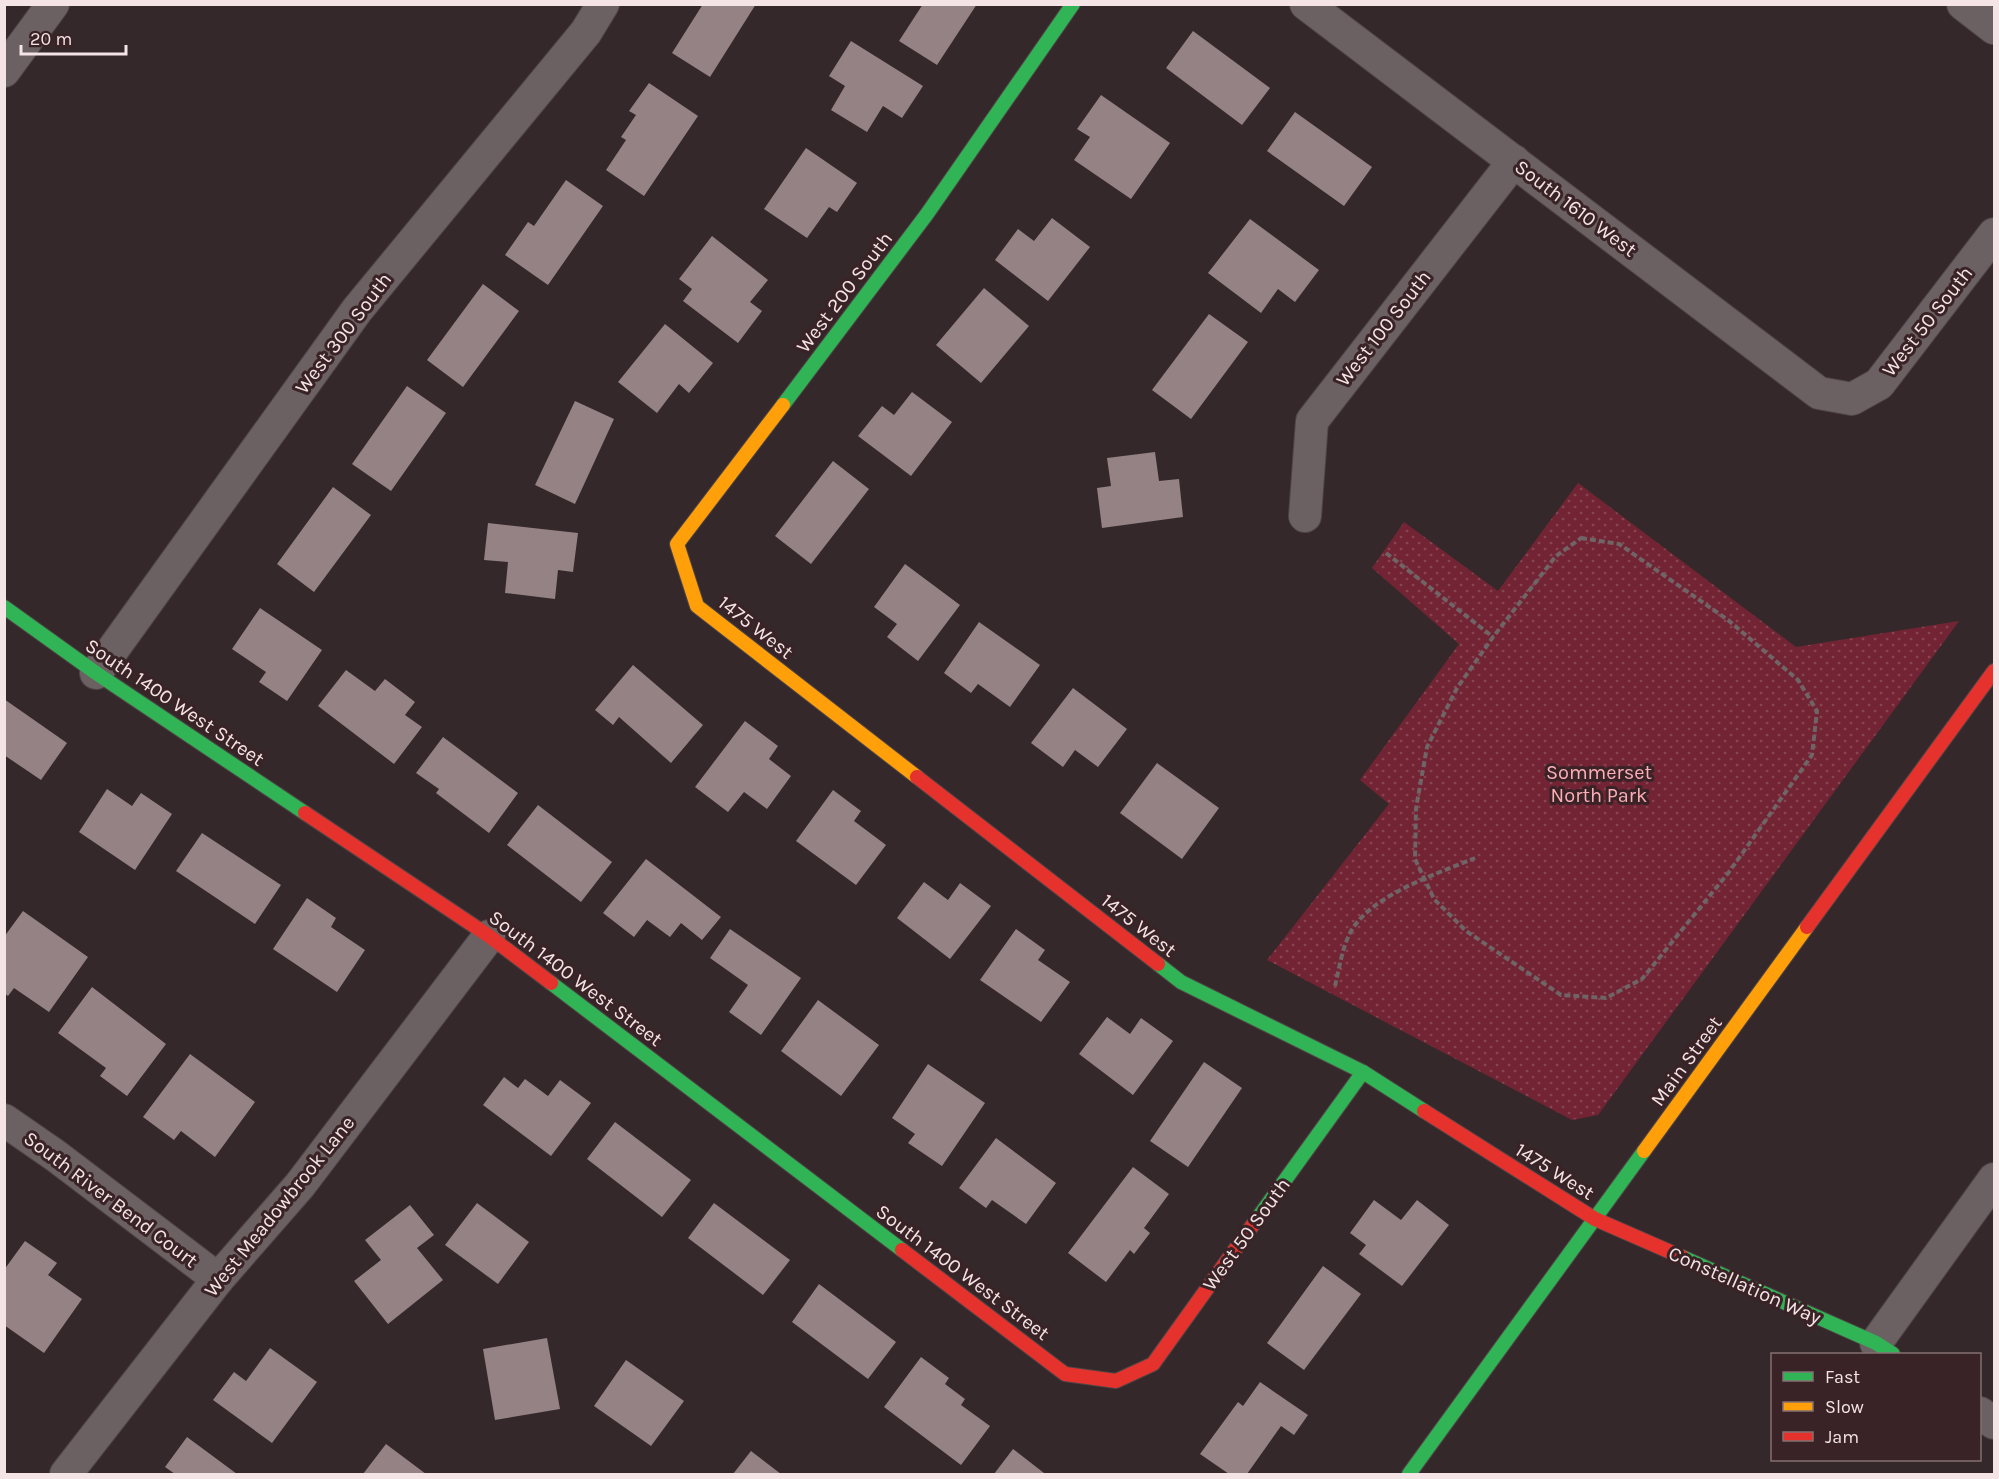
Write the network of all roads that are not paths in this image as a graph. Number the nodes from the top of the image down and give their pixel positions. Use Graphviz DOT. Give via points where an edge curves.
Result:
graph roads {
  1 [pos="53,4"];
  2 [pos="603,4"];
  3 [pos="1072,4"];
  4 [pos="1306,4"];
  5 [pos="1963,4"];
  6 [pos="1995,28"];
  7 [pos="4,71"];
  8 [pos="1514,161"];
  9 [pos="1995,234"];
  10 [pos="1852,399"];
  11 [pos="1305,516"];
  12 [pos="697,606"];
  13 [pos="4,607"];
  14 [pos="1995,671"];
  15 [pos="96,673"];
  16 [pos="489,936"];
  17 [pos="1363,1072"];
  18 [pos="4,1120"];
  19 [pos="1995,1179"];
  20 [pos="1596,1219"];
  21 [pos="218,1279"];
  22 [pos="1884,1349"];
  23 [pos="1116,1381"];
  24 [pos="1981,1414"];
  25 [pos="1995,1423"];
  26 [pos="66,1474"];
  27 [pos="1409,1474"];
  1 -- 7 [label="street"];
  2 -- 15 [label="street, West 300 South" via="586,33 357,310"];
  3 -- 12 [label="street, West 200 South" via="927,214 677,544"];
  4 -- 8 [label="street, South 1610 West"];
  5 -- 6 [label="street"];
  8 -- 10 [label="street, South 1610 West" via="1819,393"];
  8 -- 11 [label="street, West 100 South" via="1312,421"];
  9 -- 10 [label="street, West 50 South" via="1879,384"];
  12 -- 17 [label="street, 1475 West" via="1181,982"];
  13 -- 15 [label="street, South 1400 West Street"];
  14 -- 20 [label="street, Main Street"];
  15 -- 16 [label="street, South 1400 West Street"];
  16 -- 21 [label="street, West Meadowbrook Lane" via="300,1185"];
  16 -- 23 [label="street, South 1400 West Street" via="1065,1374"];
  17 -- 20 [label="street, 1475 West"];
  17 -- 23 [label="street, West 50 South" via="1153,1364"];
  18 -- 21 [label="street, South River Bend Court"];
  19 -- 22 [label="street"];
  20 -- 22 [label="street, Constellation Way"];
  20 -- 27 [label="street, Main Street"];
  21 -- 26 [label="street, West Meadowbrook Lane"];
  24 -- 25 [label="street"];
}
